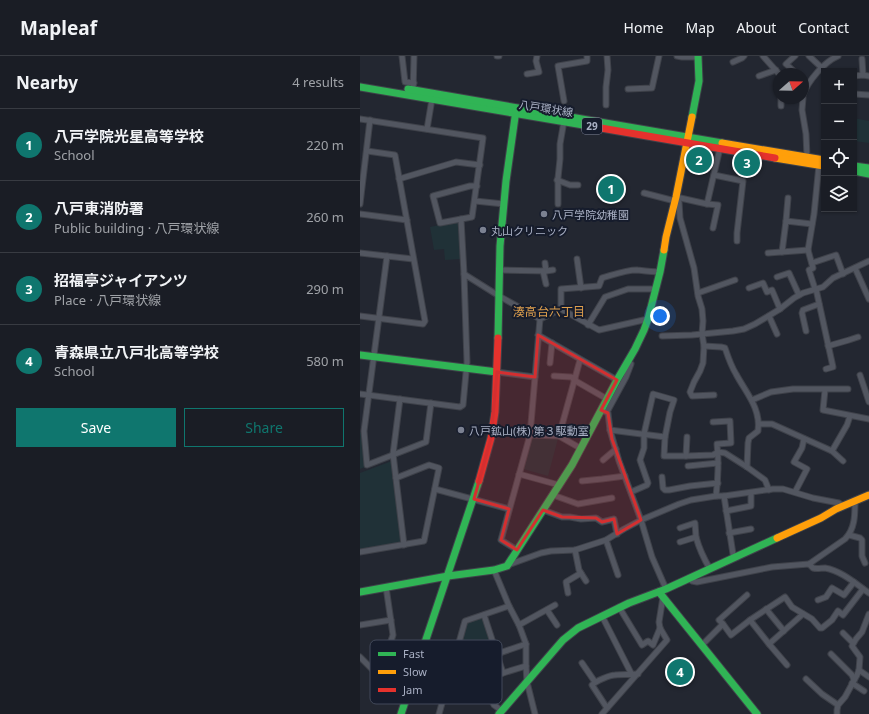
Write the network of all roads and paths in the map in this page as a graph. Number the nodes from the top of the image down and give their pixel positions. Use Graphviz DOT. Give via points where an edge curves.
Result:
graph roads {
  1 [pos="402,56"];
  2 [pos="414,56"];
  3 [pos="537,56"];
  4 [pos="587,56"];
  5 [pos="607,56"];
  6 [pos="659,56"];
  7 [pos="677,56"];
  8 [pos="698,56"];
  9 [pos="744,56"];
  10 [pos="763,56"];
  11 [pos="795,56"];
  12 [pos="809,56"];
  13 [pos="835,57"];
  14 [pos="862,60"];
  15 [pos="732,62"];
  16 [pos="774,68"];
  17 [pos="790,68"];
  18 [pos="822,68"];
  19 [pos="821,69"];
  20 [pos="773,73"];
  21 [pos="527,74"];
  22 [pos="863,75"];
  23 [pos="759,76"];
  24 [pos="857,76"];
  25 [pos="869,76"];
  26 [pos="360,81"];
  27 [pos="809,83"];
  28 [pos="360,86"];
  29 [pos="628,89"];
  30 [pos="413,90"];
  31 [pos="857,94"];
  32 [pos="869,95"];
  33 [pos="432,99"];
  34 [pos="564,101"];
  35 [pos="802,104"];
  36 [pos="606,105"];
  37 [pos="516,111"];
  38 [pos="564,118"];
  39 [pos="360,119"];
  40 [pos="370,120"];
  41 [pos="427,129"];
  42 [pos="687,140"];
  43 [pos="720,148"];
  44 [pos="367,151"];
  45 [pos="807,158"];
  46 [pos="821,164"];
  47 [pos="821,164"];
  48 [pos="480,165"];
  49 [pos="857,166"];
  50 [pos="869,168"];
  51 [pos="821,170"];
  52 [pos="857,172"];
  53 [pos="869,174"];
  54 [pos="714,175"];
  55 [pos="399,179"];
  56 [pos="558,180"];
  57 [pos="578,185"];
  58 [pos="477,186"];
  59 [pos="644,193"];
  60 [pos="788,198"];
  61 [pos="675,199"];
  62 [pos="475,201"];
  63 [pos="360,204"];
  64 [pos="504,204"];
  65 [pos="558,204"];
  66 [pos="708,204"];
  67 [pos="360,214"];
  68 [pos="461,219"];
  69 [pos="407,220"];
  70 [pos="786,221"];
  71 [pos="812,224"];
  72 [pos="713,228"];
  73 [pos="737,241"];
  74 [pos="808,250"];
  75 [pos="360,252"];
  76 [pos="782,252"];
  77 [pos="768,253"];
  78 [pos="387,256"];
  79 [pos="414,259"];
  80 [pos="577,259"];
  81 [pos="869,261"];
  82 [pos="545,263"];
  83 [pos="812,263"];
  84 [pos="856,268"];
  85 [pos="500,270"];
  86 [pos="553,270"];
  87 [pos="545,271"];
  88 [pos="660,272"];
  89 [pos="464,274"];
  90 [pos="843,274"];
  91 [pos="777,277"];
  92 [pos="735,280"];
  93 [pos="546,284"];
  94 [pos="581,288"];
  95 [pos="749,288"];
  96 [pos="656,289"];
  97 [pos="815,289"];
  98 [pos="698,293"];
  99 [pos="499,296"];
  100 [pos="799,296"];
  101 [pos="869,299"];
  102 [pos="819,304"];
  103 [pos="561,309"];
  104 [pos="780,309"];
  105 [pos="360,316"];
  106 [pos="769,316"];
  107 [pos="379,318"];
  108 [pos="540,319"];
  109 [pos="648,319"];
  110 [pos="588,325"];
  111 [pos="806,331"];
  112 [pos="702,334"];
  113 [pos="777,334"];
  114 [pos="538,335"];
  115 [pos="662,336"];
  116 [pos="858,337"];
  117 [pos="552,343"];
  118 [pos="704,346"];
  119 [pos="828,346"];
  120 [pos="360,355"];
  121 [pos="374,357"];
  122 [pos="580,360"];
  123 [pos="628,362"];
  124 [pos="550,363"];
  125 [pos="467,368"];
  126 [pos="826,369"];
  127 [pos="497,372"];
  128 [pos="860,375"];
  129 [pos="554,376"];
  130 [pos="535,377"];
  131 [pos="574,379"];
  132 [pos="617,380"];
  133 [pos="848,389"];
  134 [pos="825,390"];
  135 [pos="360,394"];
  136 [pos="369,395"];
  137 [pos="714,395"];
  138 [pos="400,399"];
  139 [pos="607,399"];
  140 [pos="752,400"];
  141 [pos="869,402"];
  142 [pos="431,403"];
  143 [pos="605,410"];
  144 [pos="850,416"];
  145 [pos="869,419"];
  146 [pos="713,422"];
  147 [pos="759,424"];
  148 [pos="362,430"];
  149 [pos="610,430"];
  150 [pos="644,434"];
  151 [pos="530,435"];
  152 [pos="559,436"];
  153 [pos="665,436"];
  154 [pos="687,437"];
  155 [pos="804,439"];
  156 [pos="580,448"];
  157 [pos="616,450"];
  158 [pos="832,451"];
  159 [pos="718,452"];
  160 [pos="393,454"];
  161 [pos="686,456"];
  162 [pos="604,460"];
  163 [pos="843,461"];
  164 [pos="718,463"];
  165 [pos="688,466"];
  166 [pos="748,467"];
  167 [pos="519,474"];
  168 [pos="625,476"];
  169 [pos="662,477"];
  170 [pos="396,478"];
  171 [pos="582,480"];
  172 [pos="718,483"];
  173 [pos="559,485"];
  174 [pos="435,489"];
  175 [pos="769,490"];
  176 [pos="631,492"];
  177 [pos="795,492"];
  178 [pos="751,493"];
  179 [pos="553,495"];
  180 [pos="869,495"];
  181 [pos="716,496"];
  182 [pos="724,496"];
  183 [pos="612,498"];
  184 [pos="474,499"];
  185 [pos="855,501"];
  186 [pos="843,506"];
  187 [pos="509,509"];
  188 [pos="543,510"];
  189 [pos="726,511"];
  190 [pos="641,520"];
  191 [pos="680,528"];
  192 [pos="751,529"];
  193 [pos="730,533"];
  194 [pos="617,534"];
  195 [pos="849,535"];
  196 [pos="696,536"];
  197 [pos="606,540"];
  198 [pos="680,542"];
  199 [pos="404,545"];
  200 [pos="517,550"];
  201 [pos="575,550"];
  202 [pos="360,552"];
  203 [pos="734,558"];
  204 [pos="865,563"];
  205 [pos="809,564"];
  206 [pos="507,566"];
  207 [pos="710,569"];
  208 [pos="494,570"];
  209 [pos="581,573"];
  210 [pos="618,575"];
  211 [pos="448,576"];
  212 [pos="689,578"];
  213 [pos="586,581"];
  214 [pos="854,582"];
  215 [pos="386,587"];
  216 [pos="863,589"];
  217 [pos="360,592"];
  218 [pos="568,593"];
  219 [pos="662,593"];
  220 [pos="869,593"];
  221 [pos="747,595"];
  222 [pos="818,600"];
  223 [pos="555,605"];
  224 [pos="509,606"];
  225 [pos="619,607"];
  226 [pos="766,609"];
  227 [pos="547,610"];
  228 [pos="803,614"];
  229 [pos="869,614"];
  230 [pos="484,615"];
  231 [pos="602,616"];
  232 [pos="391,620"];
  233 [pos="750,620"];
  234 [pos="868,623"];
  235 [pos="723,624"];
  236 [pos="360,625"];
  237 [pos="519,625"];
  238 [pos="557,625"];
  239 [pos="660,628"];
  240 [pos="784,631"];
  241 [pos="843,633"];
  242 [pos="392,640"];
  243 [pos="426,640"];
  244 [pos="460,640"];
  245 [pos="492,640"];
  246 [pos="853,643"];
  247 [pos="526,644"];
  248 [pos="769,644"];
  249 [pos="702,645"];
  250 [pos="502,652"];
  251 [pos="830,654"];
  252 [pos="360,657"];
  253 [pos="582,663"];
  254 [pos="787,665"];
  255 [pos="526,666"];
  256 [pos="370,667"];
  257 [pos="502,670"];
  258 [pos="859,670"];
  259 [pos="503,673"];
  260 [pos="635,674"];
  261 [pos="869,676"];
  262 [pos="806,679"];
  263 [pos="527,682"];
  264 [pos="595,682"];
  265 [pos="853,682"];
  266 [pos="864,691"];
  267 [pos="404,704"];
  268 [pos="442,704"];
  269 [pos="493,704"];
  270 [pos="838,705"];
  271 [pos="607,708"];
  272 [pos="500,713"];
  273 [pos="401,714"];
  274 [pos="439,714"];
  275 [pos="535,714"];
  276 [pos="602,714"];
  277 [pos="757,714"];
  278 [pos="837,714"];
  1 -- 30 [label="street" via="405,82"];
  2 -- 30 [label="street"];
  3 -- 21 [label="street" via="539,72"];
  4 -- 34 [label="street" via="588,61 558,66"];
  5 -- 36 [label="street"];
  6 -- 29 [label="street" via="652,88"];
  7 -- 8 [label="street"];
  8 -- 42 [label="street" via="699,81"];
  9 -- 15 [label="street"];
  10 -- 16 [label="street"];
  11 -- 17 [label="street" via="786,64"];
  12 -- 18 [label="street"];
  13 -- 18 [label="street"];
  14 -- 22 [label="street"];
  19 -- 27 [label="street"];
  20 -- 23 [label="street"];
  22 -- 24 [label="street"];
  22 -- 25 [label="street"];
  26 -- 30 [label="street, 八戸環状線 / 29"];
  28 -- 30 [label="street, 八戸環状線 / 29"];
  30 -- 33 [label="street, 八戸環状線 / 29"];
  30 -- 37 [label="street, 八戸環状線 / 29"];
  31 -- 32 [label="street"];
  33 -- 37 [label="street, 八戸環状線 / 29"];
  33 -- 41 [label="street"];
  35 -- 45 [label="street"];
  37 -- 38 [label="street, 八戸環状線 / 29"];
  37 -- 64 [label="street"];
  38 -- 42 [label="street, 八戸環状線 / 29"];
  38 -- 56 [label="street"];
  39 -- 40 [label="street"];
  40 -- 41 [label="street"];
  40 -- 44 [label="street"];
  41 -- 48 [label="street" via="483,138"];
  42 -- 43 [label="street, 八戸環状線 / 29"];
  42 -- 45 [label="street, 八戸環状線 / 29"];
  42 -- 61 [label="street"];
  43 -- 47 [label="street, 八戸環状線 / 29"];
  43 -- 54 [label="street"];
  44 -- 55 [label="street" via="395,155"];
  44 -- 63 [label="street"];
  45 -- 46 [label="street, 八戸環状線 / 29"];
  48 -- 55 [label="street" via="456,162"];
  48 -- 58 [label="street"];
  49 -- 50 [label="street"];
  51 -- 71 [label="street"];
  52 -- 53 [label="street"];
  54 -- 66 [label="street"];
  54 -- 73 [label="street" via="743,181"];
  55 -- 69 [label="street"];
  56 -- 57 [label="street"];
  56 -- 65 [label="street"];
  58 -- 62 [label="street"];
  58 -- 68 [label="street" via="433,196 440,223"];
  59 -- 61 [label="street"];
  60 -- 70 [label="street"];
  61 -- 66 [label="street"];
  61 -- 88 [label="street"];
  61 -- 98 [label="street" via="679,202 680,218"];
  62 -- 64 [label="street"];
  62 -- 68 [label="street" via="472,217"];
  64 -- 85 [label="street"];
  66 -- 72 [label="street" via="718,205"];
  67 -- 69 [label="street"];
  68 -- 89 [label="street"];
  69 -- 79 [label="street"];
  70 -- 71 [label="street"];
  70 -- 76 [label="street"];
  71 -- 74 [label="street"];
  74 -- 76 [label="street"];
  74 -- 83 [label="street"];
  75 -- 78 [label="street"];
  76 -- 77 [label="street"];
  78 -- 79 [label="street"];
  78 -- 107 [label="street"];
  79 -- 107 [label="street" via="425,321 423,324"];
  80 -- 94 [label="street"];
  81 -- 84 [label="street"];
  82 -- 87 [label="street"];
  83 -- 90 [label="street" via="836,255"];
  83 -- 97 [label="street" via="813,268 809,270"];
  84 -- 90 [label="street"];
  84 -- 101 [label="street"];
  85 -- 87 [label="street"];
  85 -- 99 [label="street"];
  86 -- 87 [label="street"];
  87 -- 93 [label="street"];
  88 -- 94 [label="street" via="622,272 602,278 599,286"];
  88 -- 96 [label="street"];
  89 -- 99 [label="street"];
  89 -- 125 [label="street"];
  90 -- 97 [label="street" via="833,278 823,287"];
  91 -- 100 [label="street" via="789,273"];
  92 -- 98 [label="street"];
  94 -- 103 [label="street" via="562,289"];
  95 -- 104 [label="street" via="763,283 768,292 772,290"];
  96 -- 109 [label="street"];
  96 -- 110 [label="street" via="628,290 605,297"];
  97 -- 100 [label="street"];
  97 -- 102 [label="street"];
  98 -- 112 [label="street" via="702,309"];
  99 -- 108 [label="street"];
  99 -- 127 [label="street"];
  100 -- 104 [label="street"];
  102 -- 111 [label="street" via="803,310"];
  102 -- 119 [label="street"];
  103 -- 108 [label="street"];
  103 -- 110 [label="street"];
  104 -- 106 [label="street"];
  105 -- 107 [label="street"];
  106 -- 112 [label="street" via="744,329"];
  106 -- 113 [label="street"];
  107 -- 121 [label="street"];
  108 -- 114 [label="street"];
  109 -- 110 [label="street" via="599,330"];
  109 -- 123 [label="street"];
  112 -- 115 [label="street"];
  112 -- 118 [label="street"];
  114 -- 117 [label="street"];
  114 -- 130 [label="street"];
  116 -- 119 [label="street"];
  117 -- 122 [label="street"];
  117 -- 124 [label="street"];
  118 -- 137 [label="street" via="703,362 690,392 692,396"];
  118 -- 140 [label="street" via="725,348 736,374"];
  119 -- 126 [label="street" via="833,368"];
  120 -- 121 [label="street"];
  121 -- 125 [label="street"];
  121 -- 136 [label="street"];
  122 -- 131 [label="street"];
  122 -- 132 [label="street"];
  123 -- 132 [label="street"];
  123 -- 143 [label="street" via="631,364 626,377"];
  125 -- 127 [label="street"];
  125 -- 142 [label="street" via="463,405 460,407"];
  127 -- 130 [label="street"];
  127 -- 184 [label="street" via="491,438"];
  128 -- 141 [label="street"];
  129 -- 131 [label="street"];
  130 -- 151 [label="street"];
  131 -- 139 [label="street"];
  131 -- 152 [label="street"];
  132 -- 139 [label="street"];
  133 -- 134 [label="street"];
  134 -- 140 [label="street" via="793,389 771,392"];
  134 -- 144 [label="street" via="823,410"];
  135 -- 136 [label="street"];
  136 -- 138 [label="street"];
  136 -- 148 [label="street"];
  138 -- 142 [label="street"];
  138 -- 160 [label="street"];
  139 -- 143 [label="street"];
  140 -- 147 [label="street"];
  142 -- 160 [label="street" via="426,442"];
  143 -- 149 [label="street" via="608,413"];
  143 -- 156 [label="street"];
  144 -- 145 [label="street"];
  144 -- 158 [label="street"];
  146 -- 159 [label="street" via="730,421 731,442 717,444"];
  147 -- 155 [label="street" via="772,424"];
  147 -- 166 [label="street" via="758,432 749,438"];
  148 -- 160 [label="street" via="368,465"];
  149 -- 150 [label="street"];
  149 -- 157 [label="street"];
  150 -- 153 [label="street"];
  150 -- 153 [label="street" via="653,394 674,400"];
  150 -- 176 [label="street" via="644,448 640,460 648,483"];
  151 -- 152 [label="street"];
  151 -- 167 [label="street"];
  152 -- 156 [label="street"];
  153 -- 161 [label="street" via="664,456"];
  154 -- 161 [label="street"];
  155 -- 158 [label="street"];
  155 -- 177 [label="street" via="794,462 807,469"];
  156 -- 173 [label="street"];
  157 -- 162 [label="street"];
  157 -- 168 [label="street"];
  158 -- 163 [label="street"];
  159 -- 161 [label="street"];
  159 -- 164 [label="street"];
  159 -- 166 [label="street" via="725,453"];
  160 -- 170 [label="street"];
  164 -- 165 [label="street"];
  164 -- 172 [label="street"];
  166 -- 175 [label="street" via="765,480"];
  167 -- 173 [label="street"];
  167 -- 187 [label="street"];
  168 -- 171 [label="street"];
  168 -- 176 [label="street"];
  169 -- 172 [label="street" via="665,490"];
  170 -- 174 [label="street" via="429,465 439,468"];
  170 -- 199 [label="street"];
  172 -- 181 [label="street"];
  173 -- 179 [label="street"];
  174 -- 184 [label="street"];
  174 -- 199 [label="street" via="424,542"];
  175 -- 177 [label="street" via="783,489"];
  175 -- 178 [label="street"];
  176 -- 190 [label="street"];
  177 -- 186 [label="street"];
  178 -- 182 [label="street"];
  178 -- 189 [label="street" via="751,506"];
  179 -- 183 [label="street" via="578,504"];
  179 -- 188 [label="street"];
  180 -- 185 [label="street"];
  181 -- 182 [label="street"];
  181 -- 190 [label="street" via="691,500"];
  182 -- 189 [label="street"];
  184 -- 187 [label="street"];
  184 -- 211 [label="street"];
  185 -- 186 [label="street"];
  185 -- 195 [label="street" via="854,521"];
  186 -- 203 [label="street"];
  187 -- 200 [label="street" via="501,540"];
  188 -- 194 [label="street" via="562,517 596,518 602,522 614,519"];
  188 -- 200 [label="street"];
  189 -- 193 [label="street"];
  190 -- 194 [label="street"];
  190 -- 219 [label="street" via="652,558 664,581"];
  191 -- 196 [label="street" via="695,523"];
  192 -- 193 [label="street"];
  193 -- 203 [label="street"];
  194 -- 197 [label="street"];
  195 -- 204 [label="street" via="862,540 862,556"];
  195 -- 205 [label="street"];
  196 -- 198 [label="street"];
  196 -- 207 [label="street"];
  197 -- 201 [label="street"];
  197 -- 210 [label="street"];
  199 -- 202 [label="street"];
  200 -- 206 [label="street"];
  201 -- 206 [label="street" via="551,551"];
  201 -- 209 [label="street"];
  203 -- 207 [label="street"];
  205 -- 212 [label="street" via="772,566 697,582 692,582"];
  205 -- 214 [label="street" via="812,568 825,568"];
  206 -- 208 [label="street"];
  207 -- 212 [label="street"];
  208 -- 211 [label="street"];
  208 -- 224 [label="street"];
  209 -- 213 [label="street"];
  209 -- 218 [label="street" via="566,582"];
  211 -- 215 [label="street"];
  211 -- 243 [label="street"];
  212 -- 219 [label="street"];
  214 -- 216 [label="street"];
  214 -- 222 [label="street" via="844,595 832,588 826,597"];
  215 -- 217 [label="street"];
  215 -- 232 [label="street"];
  216 -- 220 [label="street"];
  216 -- 228 [label="street" via="843,615 838,612 822,628"];
  219 -- 225 [label="street"];
  219 -- 239 [label="street"];
  219 -- 249 [label="street"];
  221 -- 235 [label="street" via="719,620"];
  223 -- 227 [label="street"];
  224 -- 230 [label="street"];
  224 -- 237 [label="street"];
  225 -- 231 [label="street"];
  225 -- 239 [label="street" via="642,645 648,641 652,645"];
  226 -- 228 [label="street" via="785,597 792,607"];
  226 -- 233 [label="street"];
  226 -- 240 [label="street"];
  227 -- 237 [label="street"];
  227 -- 238 [label="street"];
  228 -- 240 [label="street"];
  229 -- 234 [label="street"];
  230 -- 244 [label="street" via="465,621"];
  230 -- 245 [label="street"];
  231 -- 260 [label="street"];
  231 -- 263 [label="street" via="578,628 562,640"];
  232 -- 236 [label="street"];
  232 -- 242 [label="street"];
  233 -- 235 [label="street" via="731,635"];
  233 -- 248 [label="street"];
  234 -- 246 [label="street"];
  235 -- 249 [label="street"];
  237 -- 247 [label="street"];
  239 -- 260 [label="street" via="667,640"];
  240 -- 248 [label="street"];
  241 -- 246 [label="street"];
  246 -- 258 [label="street" via="852,646 860,657"];
  247 -- 250 [label="street"];
  247 -- 255 [label="street"];
  248 -- 254 [label="street"];
  249 -- 277 [label="street"];
  251 -- 265 [label="street" via="852,675"];
  252 -- 256 [label="street"];
  253 -- 264 [label="street"];
  255 -- 259 [label="street"];
  255 -- 263 [label="street"];
  257 -- 259 [label="street"];
  258 -- 261 [label="street"];
  258 -- 265 [label="street"];
  260 -- 264 [label="street" via="614,675"];
  260 -- 271 [label="street"];
  262 -- 270 [label="street"];
  263 -- 272 [label="street"];
  263 -- 275 [label="street"];
  264 -- 271 [label="street" via="592,685"];
  265 -- 266 [label="street"];
  265 -- 270 [label="street"];
  267 -- 273 [label="street"];
  268 -- 274 [label="street"];
  269 -- 272 [label="street"];
  270 -- 278 [label="street"];
  271 -- 276 [label="street"];
}
